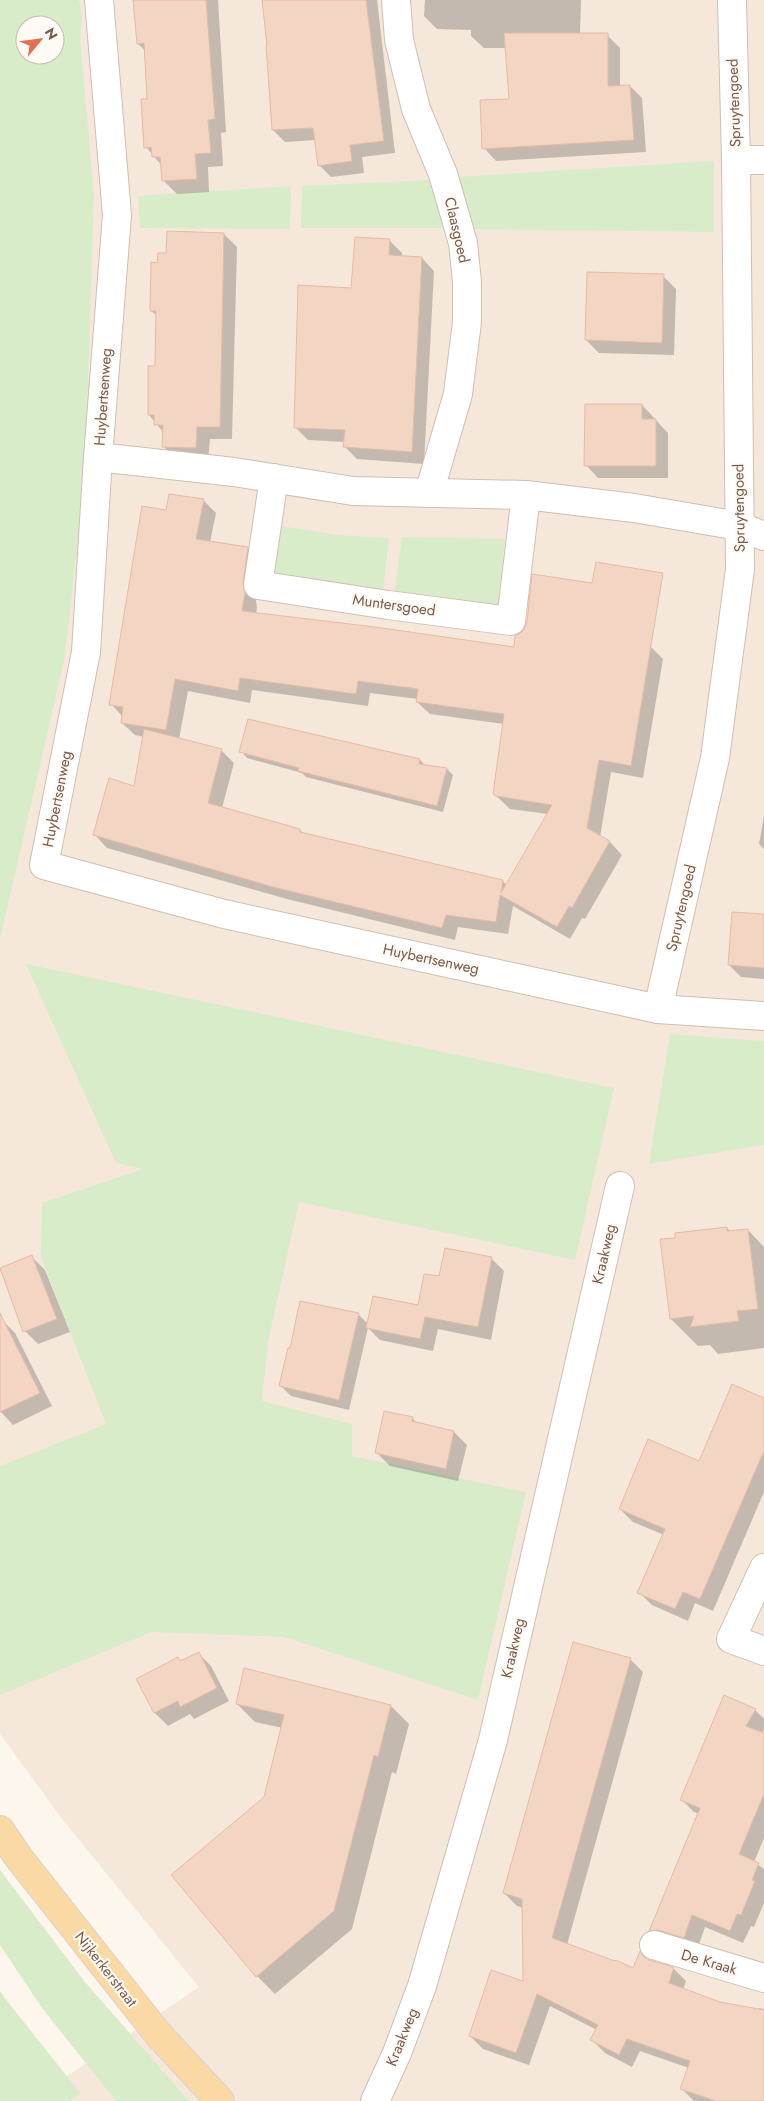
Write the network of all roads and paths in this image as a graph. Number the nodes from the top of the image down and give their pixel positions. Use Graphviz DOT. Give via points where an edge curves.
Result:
graph roads {
  1 [pos="99,0"];
  2 [pos="396,0"];
  3 [pos="732,0"];
  4 [pos="736,160"];
  5 [pos="764,160"];
  6 [pos="98,457"];
  7 [pos="274,478"];
  8 [pos="429,493"];
  9 [pos="526,495"];
  10 [pos="752,531"];
  11 [pos="658,1009"];
  12 [pos="764,1016"];
  13 [pos="620,1186"];
  14 [pos="764,1568"];
  15 [pos="764,1651"];
  16 [pos="0,1830"];
  17 [pos="654,1946"];
  18 [pos="764,1978"];
  19 [pos="220,2101"];
  20 [pos="375,2101"];
  1 -- 6 [label="street, Huybertsenweg" via="117,215"];
  2 -- 8 [label="street, Claasgoed" via="399,40 416,109 443,174 463,243 467,282 467,322 458,394"];
  3 -- 4 [label="street, Spruytengoed"];
  4 -- 5 [label="street"];
  4 -- 10 [label="street, Spruytengoed"];
  6 -- 7 [label="street"];
  6 -- 11 [label="street, Huybertsenweg" via="86,652 44,865 224,914"];
  7 -- 8 [label="street" via="353,491"];
  7 -- 9 [label="street, Muntersgoed" via="258,585 511,621"];
  8 -- 9 [label="street"];
  9 -- 10 [label="street" via="634,508"];
  10 -- 11 [label="street, Spruytengoed" via="740,569 715,758"];
  11 -- 12 [label="street, Huybertsenweg"];
  13 -- 20 [label="street, Kraakweg" via="493,1740 422,1986"];
  14 -- 15 [label="street" via="731,1639"];
  16 -- 19 [label="main road, Nijkerkerstraat" via="158,2034"];
  17 -- 18 [label="street, De Kraak"];
}
